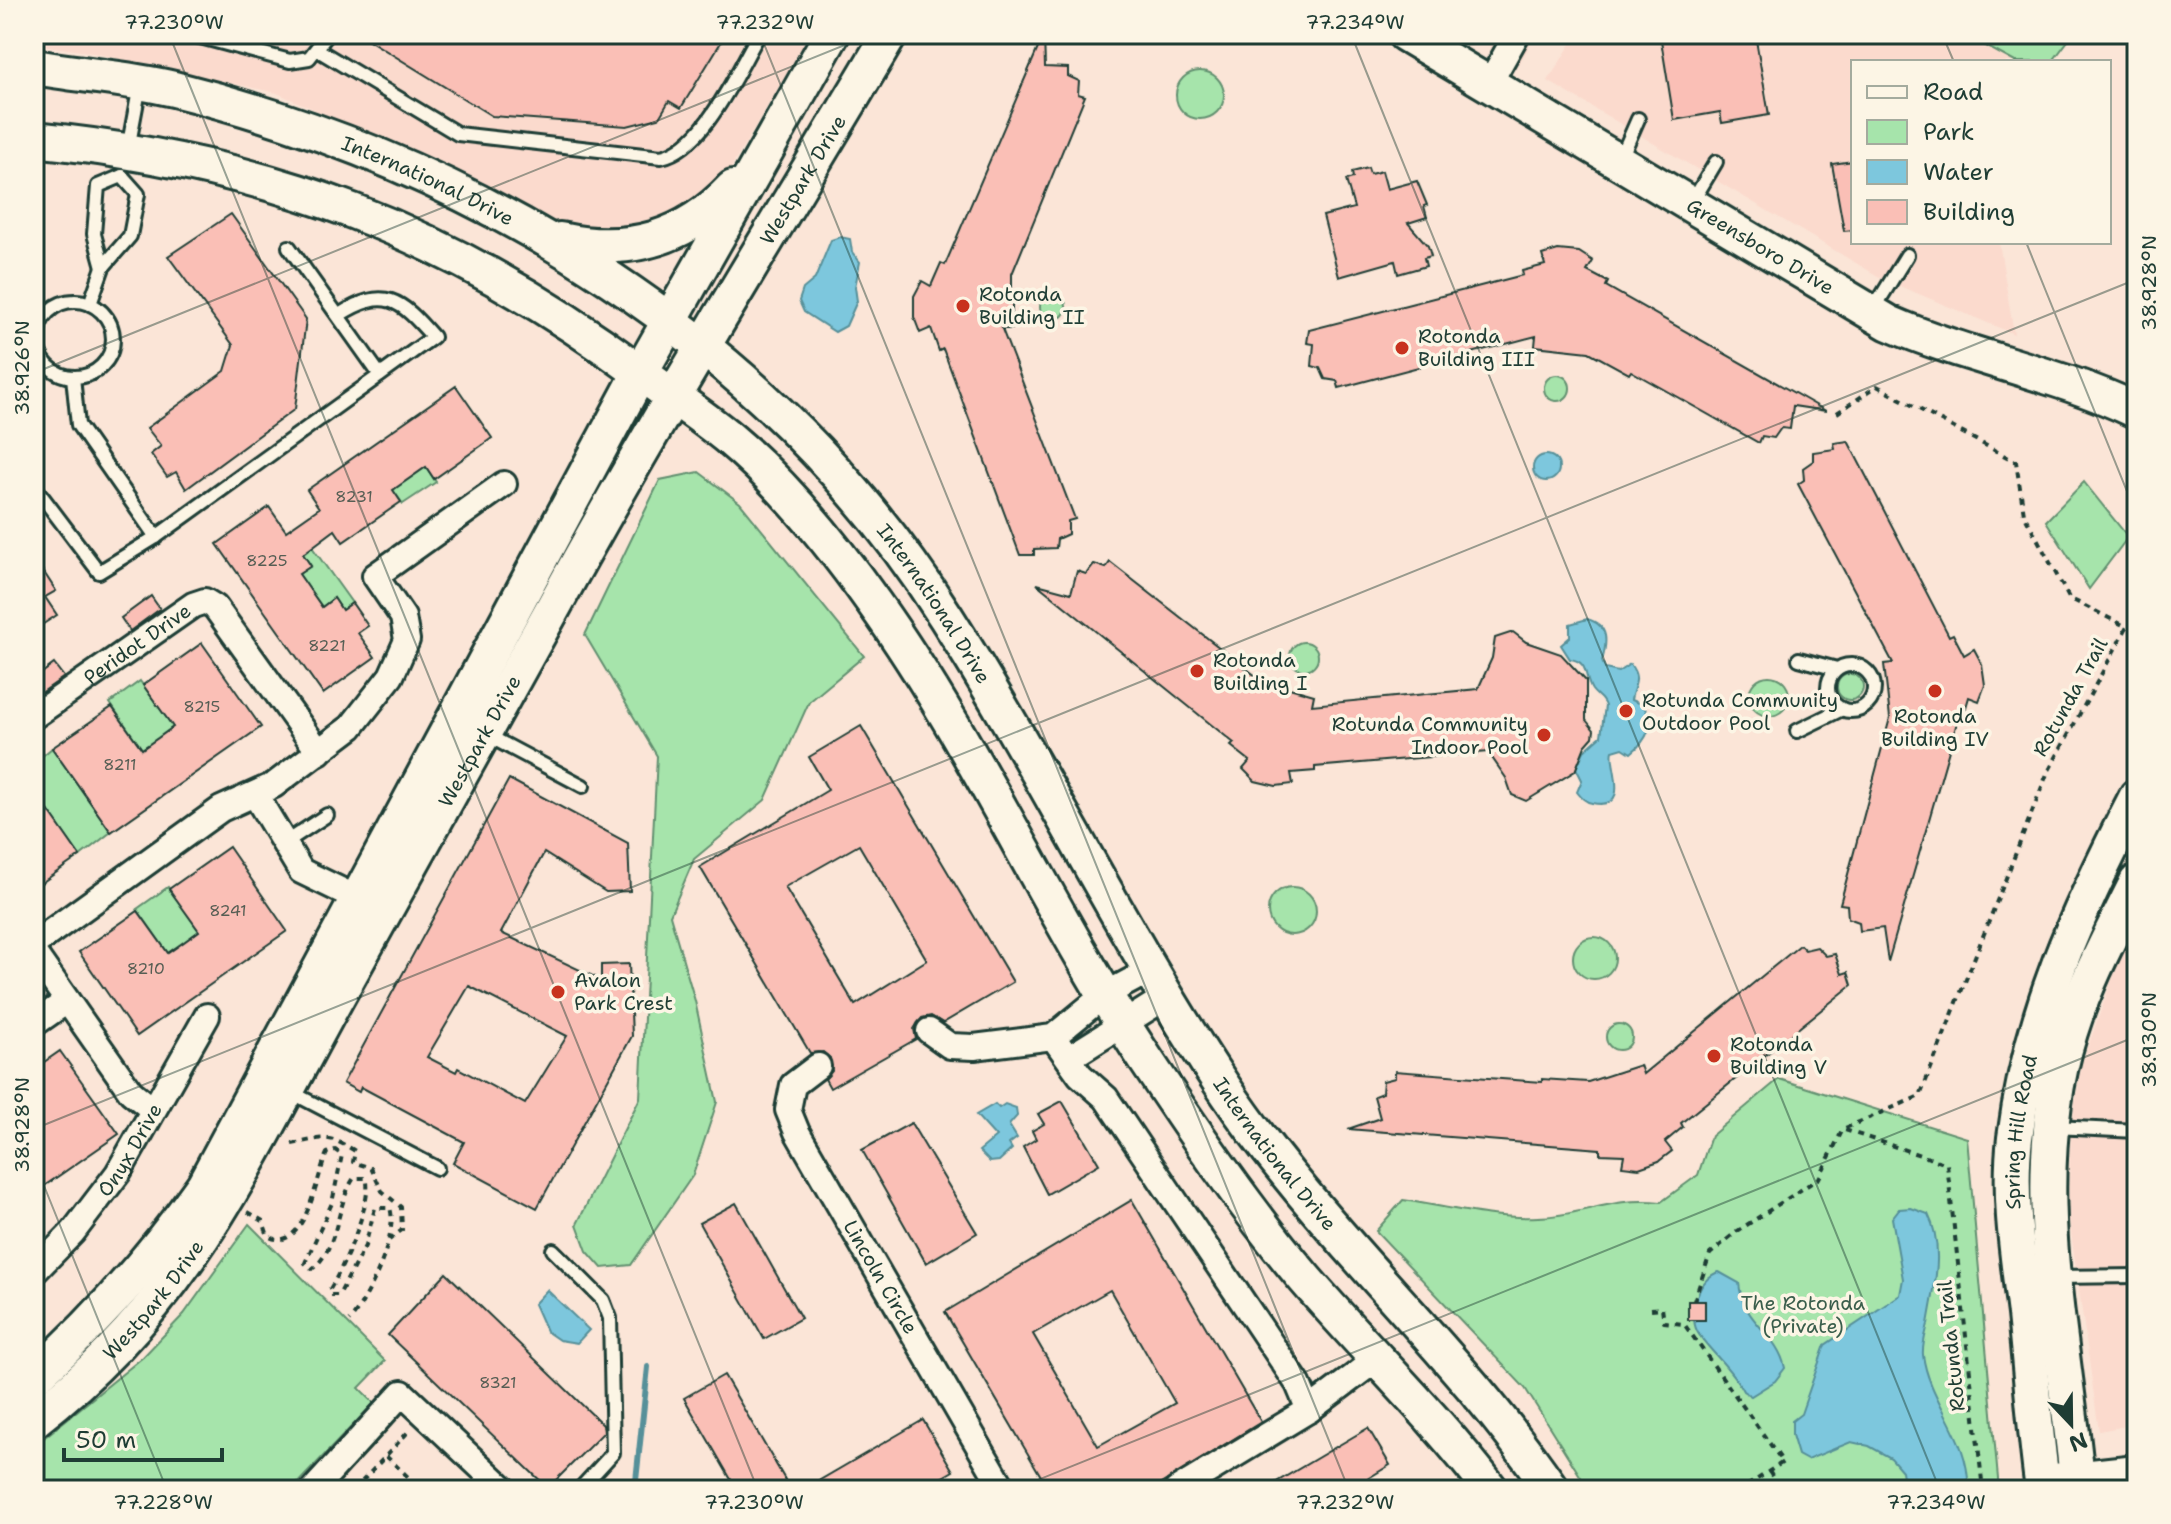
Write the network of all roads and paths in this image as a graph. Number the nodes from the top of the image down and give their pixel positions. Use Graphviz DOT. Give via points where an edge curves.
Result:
graph roads {
  1 [pos="189,34"];
  2 [pos="328,34"];
  3 [pos="759,34"];
  4 [pos="832,34"];
  5 [pos="890,34"];
  6 [pos="1405,34"];
  7 [pos="1517,34"];
  8 [pos="318,50"];
  9 [pos="34,67"];
  10 [pos="70,73"];
  11 [pos="34,78"];
  12 [pos="140,83"];
  13 [pos="1489,84"];
  14 [pos="1638,119"];
  15 [pos="34,139"];
  16 [pos="763,156"];
  17 [pos="1619,162"];
  18 [pos="1716,162"];
  19 [pos="125,164"];
  20 [pos="1690,205"];
  21 [pos="545,237"];
  22 [pos="289,247"];
  23 [pos="1907,255"];
  24 [pos="103,267"];
  25 [pos="90,304"];
  26 [pos="1871,312"];
  27 [pos="339,315"];
  28 [pos="671,321"];
  29 [pos="36,344"];
  30 [pos="705,347"];
  31 [pos="640,373"];
  32 [pos="380,375"];
  33 [pos="73,377"];
  34 [pos="674,396"];
  35 [pos="2137,411"];
  36 [pos="1837,413"];
  37 [pos="504,484"];
  38 [pos="37,490"];
  39 [pos="156,537"];
  40 [pos="1799,659"];
  41 [pos="1837,669"];
  42 [pos="1842,709"];
  43 [pos="34,716"];
  44 [pos="1797,731"];
  45 [pos="484,734"];
  46 [pos="319,752"];
  47 [pos="583,786"];
  48 [pos="256,796"];
  49 [pos="2137,796"];
  50 [pos="327,815"];
  51 [pos="283,844"];
  52 [pos="2137,882"];
  53 [pos="371,905"];
  54 [pos="34,944"];
  55 [pos="34,953"];
  56 [pos="1159,984"];
  57 [pos="1104,995"];
  58 [pos="67,1001"];
  59 [pos="207,1016"];
  60 [pos="34,1024"];
  61 [pos="1124,1025"];
  62 [pos="929,1031"];
  63 [pos="1053,1037"];
  64 [pos="1069,1058"];
  65 [pos="818,1066"];
  66 [pos="286,1090"];
  67 [pos="152,1109"];
  68 [pos="2051,1127"];
  69 [pos="1843,1129"];
  70 [pos="2137,1131"];
  71 [pos="292,1144"];
  72 [pos="343,1162"];
  73 [pos="353,1162"];
  74 [pos="437,1168"];
  75 [pos="369,1190"];
  76 [pos="382,1191"];
  77 [pos="248,1212"];
  78 [pos="389,1240"];
  79 [pos="553,1250"];
  80 [pos="34,1272"];
  81 [pos="2137,1276"];
  82 [pos="2054,1277"];
  83 [pos="1694,1301"];
  84 [pos="1651,1309"];
  85 [pos="349,1321"];
  86 [pos="1377,1359"];
  87 [pos="34,1377"];
  88 [pos="1309,1410"];
  89 [pos="34,1420"];
  90 [pos="416,1423"];
  91 [pos="386,1456"];
  92 [pos="1769,1471"];
  93 [pos="2137,1472"];
  94 [pos="488,1484"];
  95 [pos="2078,1484"];
  96 [pos="2043,1486"];
  97 [pos="313,1490"];
  98 [pos="354,1490"];
  99 [pos="422,1490"];
  100 [pos="579,1490"];
  101 [pos="1004,1490"];
  102 [pos="1177,1490"];
  103 [pos="1491,1490"];
  104 [pos="1552,1490"];
  105 [pos="1741,1490"];
  106 [pos="1780,1490"];
  107 [pos="1983,1490"];
  1 -- 8 [label="lane" via="290,61 309,58"];
  2 -- 8 [label="lane"];
  3 -- 8 [label="lane" via="693,141 661,157 458,134"];
  4 -- 16 [label="main road, Westpark Drive"];
  5 -- 30 [label="main road, Westpark Drive"];
  6 -- 13 [label="main road, Greensboro Drive"];
  7 -- 13 [label="street"];
  9 -- 10 [label="main road, International Drive"];
  10 -- 11 [label="main road"];
  10 -- 12 [label="main road, International Drive"];
  12 -- 19 [label="lane"];
  12 -- 21 [label="main road, International Drive" via="169,87 322,135 434,181"];
  13 -- 17 [label="main road, Greensboro Drive"];
  14 -- 17 [label="lane"];
  15 -- 19 [label="main road"];
  16 -- 21 [label="main road" via="702,217 660,239 609,246"];
  16 -- 28 [label="main road, Westpark Drive"];
  17 -- 20 [label="main road, Greensboro Drive"];
  18 -- 20 [label="lane"];
  19 -- 24 [label="lane" via="138,194 130,236"];
  19 -- 24 [label="lane" via="98,186 94,234"];
  19 -- 31 [label="main road" via="223,168 349,207 504,280"];
  20 -- 26 [label="main road, Greensboro Drive"];
  21 -- 28 [label="main road, International Drive"];
  22 -- 27 [label="lane"];
  23 -- 26 [label="lane"];
  24 -- 25 [label="lane"];
  25 -- 29 [label="lane" via="77,300 52,308"];
  25 -- 33 [label="lane" via="110,321 113,347 99,370"];
  26 -- 35 [label="main road, Greensboro Drive" via="1921,337"];
  27 -- 32 [label="lane"];
  27 -- 32 [label="lane" via="362,300 380,297 400,303 433,337"];
  28 -- 30 [label="main road, International Drive"];
  28 -- 31 [label="main road, Westpark Drive"];
  29 -- 33 [label="lane" via="49,367"];
  30 -- 34 [label="main road, Westpark Drive"];
  30 -- 56 [label="main road, International Drive" via="812,448 920,579"];
  31 -- 34 [label="main road"];
  31 -- 53 [label="main road, Westpark Drive"];
  32 -- 39 [label="lane"];
  33 -- 39 [label="lane" via="78,425"];
  34 -- 45 [label="main road, Westpark Drive"];
  34 -- 57 [label="main road" via="767,475 876,605"];
  36 -- 69 [label="path, Rotunda Trail" via="1877,386 2016,462 2024,514 2069,598 2127,627 2047,774 1920,1096"];
  37 -- 46 [label="street" via="375,576 407,624 404,650 370,705"];
  38 -- 39 [label="lane" via="99,572"];
  40 -- 41 [label="lane"];
  41 -- 42 [label="lane" via="1828,692"];
  41 -- 42 [label="lane" via="1848,664 1863,668 1874,686 1865,706"];
  42 -- 44 [label="lane"];
  43 -- 46 [label="street, Peridot Drive" via="205,601 215,607"];
  45 -- 47 [label="lane"];
  45 -- 53 [label="main road, Westpark Drive"];
  46 -- 48 [label="street"];
  48 -- 51 [label="street"];
  48 -- 54 [label="street" via="221,809"];
  49 -- 96 [label="main road, Spring Hill Road" via="2075,917 2046,998 2015,1141 2016,1235"];
  50 -- 51 [label="lane"];
  51 -- 53 [label="street" via="301,871"];
  52 -- 68 [label="main road, Spring Hill Road" via="2069,1033"];
  53 -- 66 [label="main road, Westpark Drive"];
  53 -- 87 [label="main road, Westpark Drive" via="204,1185 127,1285"];
  55 -- 58 [label="street"];
  56 -- 57 [label="street"];
  56 -- 61 [label="street"];
  56 -- 104 [label="main road, International Drive" via="1260,1139 1373,1277 1493,1409"];
  57 -- 61 [label="main road"];
  57 -- 63 [label="street"];
  58 -- 60 [label="street"];
  58 -- 67 [label="street" via="131,1092"];
  59 -- 67 [label="street, Onyx Drive"];
  61 -- 64 [label="street"];
  61 -- 86 [label="main road" via="1257,1219"];
  62 -- 63 [label="street" via="950,1046"];
  63 -- 64 [label="street"];
  64 -- 88 [label="street" via="1106,1098 1298,1384"];
  65 -- 101 [label="street, Lincoln Circle" via="793,1085 788,1110 797,1132"];
  66 -- 74 [label="lane"];
  66 -- 89 [label="main road, Westpark Drive" via="226,1203 157,1304 111,1354"];
  67 -- 80 [label="street, Onyx Drive" via="118,1173"];
  68 -- 70 [label="lane"];
  68 -- 82 [label="main road, Spring Hill Road" via="2047,1163"];
  69 -- 83 [label="path" via="1819,1178 1710,1254"];
  69 -- 107 [label="path, Rotunda Trail" via="1947,1164"];
  71 -- 73 [label="path" via="332,1137 355,1151"];
  72 -- 73 [label="path"];
  72 -- 75 [label="path" via="307,1267 317,1265 354,1178 366,1178"];
  72 -- 77 [label="path" via="335,1150 327,1153 311,1200 289,1238 268,1236 263,1221"];
  73 -- 76 [label="path" via="371,1168"];
  75 -- 76 [label="path"];
  75 -- 78 [label="path" via="331,1295 339,1295 353,1274 375,1208 382,1205 392,1213"];
  76 -- 78 [label="path" via="397,1200 404,1218 402,1230"];
  78 -- 85 [label="path" via="361,1309"];
  79 -- 100 [label="lane" via="603,1300 610,1318 613,1453"];
  81 -- 82 [label="lane"];
  82 -- 95 [label="main road, Spring Hill Road"];
  84 -- 92 [label="path" via="1662,1308 1664,1322 1684,1324 1783,1462"];
  86 -- 88 [label="street"];
  86 -- 103 [label="main road" via="1428,1411"];
  88 -- 102 [label="street"];
  90 -- 91 [label="path"];
  91 -- 98 [label="path"];
  91 -- 99 [label="path"];
  92 -- 105 [label="path"];
  92 -- 106 [label="path"];
  93 -- 95 [label="main road"];
  94 -- 97 [label="street" via="402,1393"];
  95 -- 96 [label="main road"];
}
